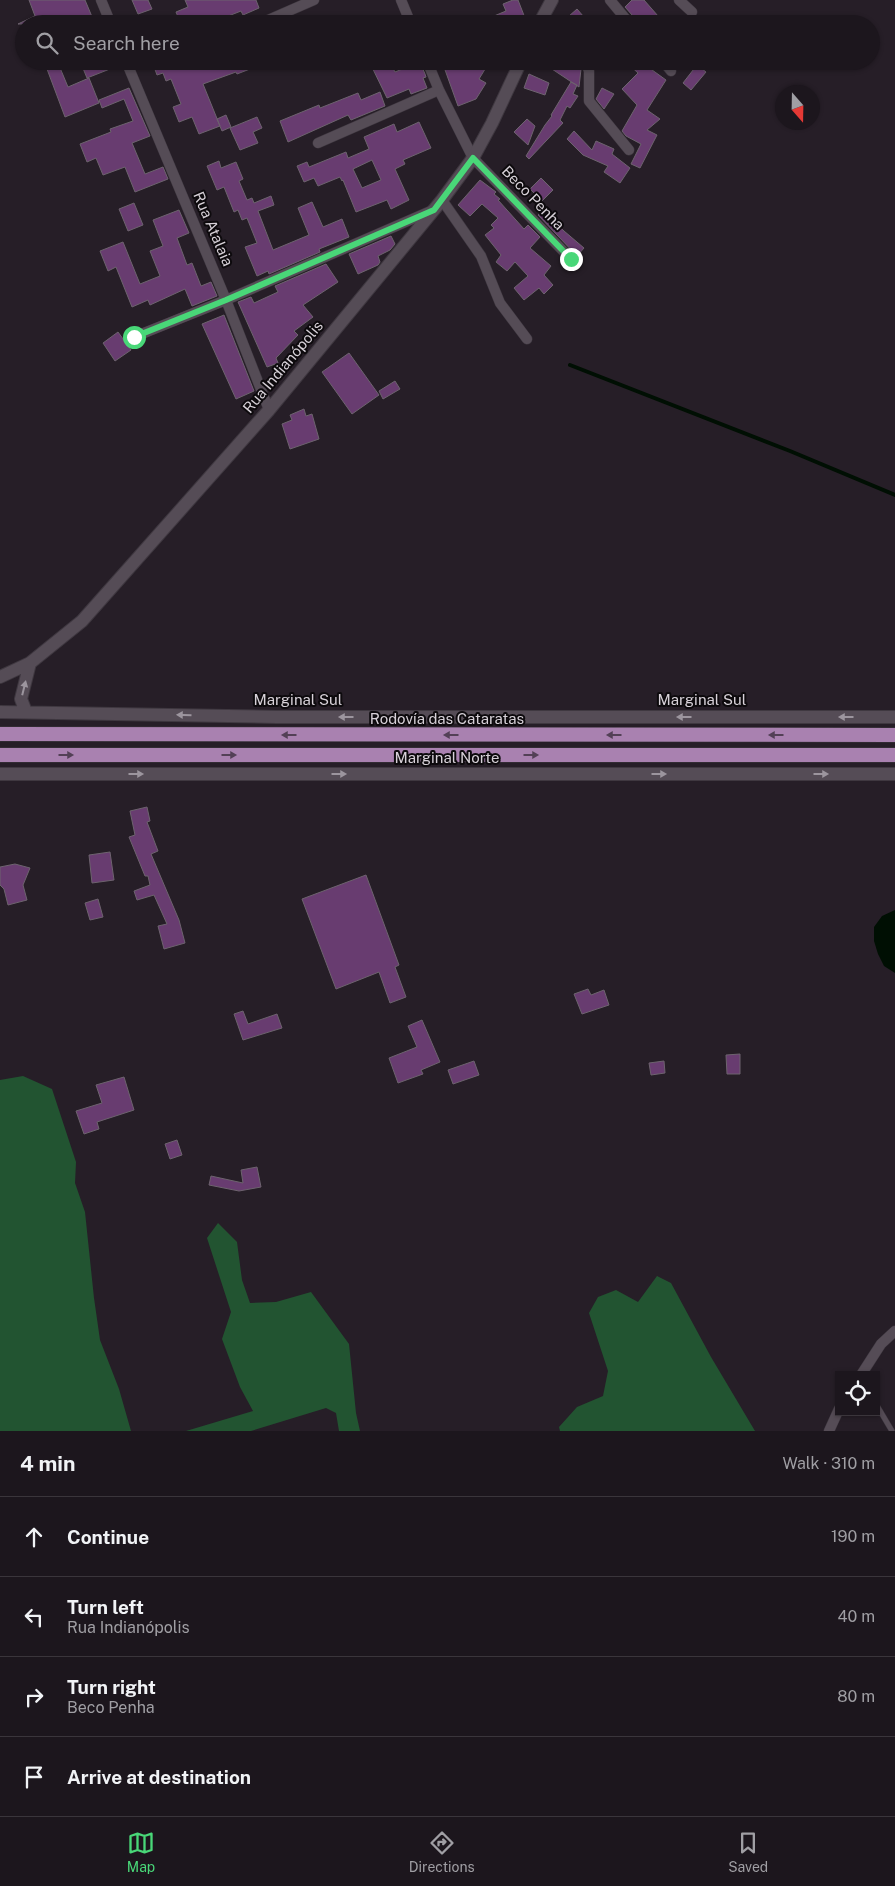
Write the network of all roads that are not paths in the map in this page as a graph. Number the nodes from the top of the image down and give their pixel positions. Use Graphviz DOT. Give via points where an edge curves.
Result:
graph roads {
  1 [pos="101,0"];
  2 [pos="314,0"];
  3 [pos="401,0"];
  4 [pos="552,0"];
  5 [pos="610,0"];
  6 [pos="679,0"];
  7 [pos="692,12"];
  8 [pos="107,15"];
  9 [pos="280,15"];
  10 [pos="407,15"];
  11 [pos="545,15"];
  12 [pos="622,15"];
  13 [pos="130,70"];
  14 [pos="430,70"];
  15 [pos="518,70"];
  16 [pos="589,70"];
  17 [pos="439,90"];
  18 [pos="318,143"];
  19 [pos="629,150"];
  20 [pos="473,158"];
  21 [pos="438,205"];
  22 [pos="571,259"];
  23 [pos="226,300"];
  24 [pos="134,337"];
  25 [pos="527,338"];
  26 [pos="269,410"];
  27 [pos="30,663"];
  28 [pos="0,677"];
  29 [pos="0,712"];
  30 [pos="26,712"];
  31 [pos="895,717"];
  32 [pos="0,734"];
  33 [pos="895,735"];
  34 [pos="0,755"];
  35 [pos="42,755"];
  36 [pos="895,755"];
  37 [pos="0,764"];
  38 [pos="0,774"];
  39 [pos="895,774"];
  40 [pos="895,1331"];
  41 [pos="864,1371"];
  42 [pos="880,1411"];
  43 [pos="836,1416"];
  44 [pos="829,1431"];
  45 [pos="892,1431"];
  1 -- 8 [label="street"];
  2 -- 9 [label="street"];
  3 -- 10 [label="street"];
  4 -- 11 [label="street"];
  5 -- 12 [label="street"];
  6 -- 7 [label="street"];
  13 -- 23 [label="street, Rua Atalaia"];
  14 -- 17 [label="street, Beco Penha"];
  15 -- 20 [label="street, Rua Indianópolis"];
  16 -- 19 [label="street" via="590,101"];
  17 -- 18 [label="street"];
  17 -- 20 [label="street, Beco Penha"];
  20 -- 21 [label="street, Rua Indianópolis"];
  20 -- 22 [label="street, Beco Penha"];
  21 -- 23 [label="street"];
  21 -- 25 [label="street" via="481,256 500,302"];
  21 -- 26 [label="street, Rua Indianópolis"];
  23 -- 24 [label="street"];
  23 -- 26 [label="street, Rua Atalaia"];
  26 -- 27 [label="street, Rua Indianópolis" via="82,621"];
  27 -- 28 [label="street, Rua Indianópolis"];
  30 -- 27 [label="street, one-way" via="21,699"];
  29 -- 30 [label="street, Marginal Sul"];
  31 -- 30 [label="street, Marginal Sul, one-way" via="277,717"];
  33 -- 32 [label="highway, Rodovía das Cataratas, one-way"];
  34 -- 35 [label="highway"];
  35 -- 36 [label="highway, one-way"];
  35 -- 37 [label="highway"];
  38 -- 39 [label="street, Marginal Norte, one-way"];
  40 -- 41 [label="street" via="881,1344"];
  42 -- 45 [label="lane"];
  43 -- 44 [label="street"];
}
